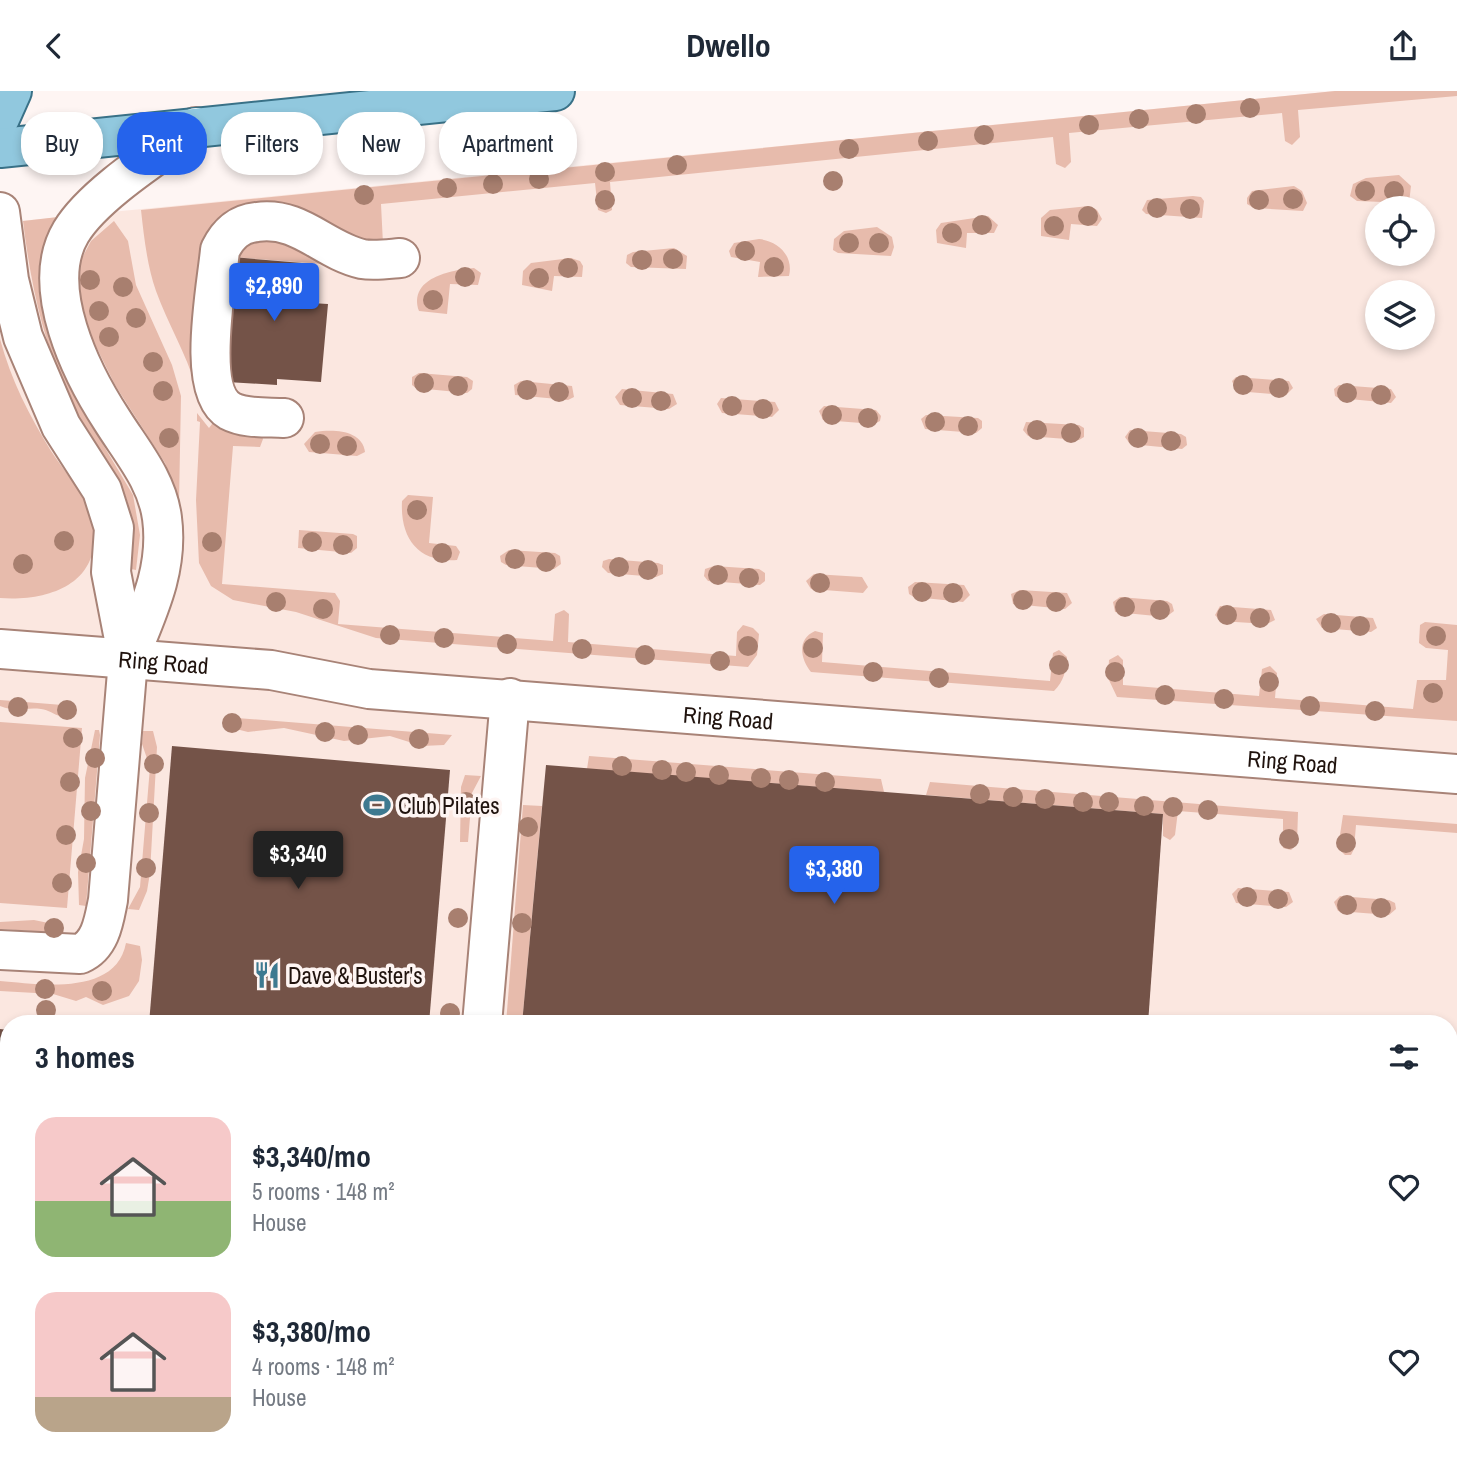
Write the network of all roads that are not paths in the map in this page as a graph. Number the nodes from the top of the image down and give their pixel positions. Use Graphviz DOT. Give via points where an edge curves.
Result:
graph roads {
  1 [pos="12,91"];
  2 [pos="555,91"];
  3 [pos="0,118"];
  4 [pos="207,126"];
  5 [pos="117,135"];
  6 [pos="0,148"];
  7 [pos="130,175"];
  8 [pos="0,212"];
  9 [pos="400,258"];
  10 [pos="284,418"];
  11 [pos="0,649"];
  12 [pos="128,660"];
  13 [pos="510,698"];
  14 [pos="1457,774"];
  15 [pos="0,950"];
  16 [pos="483,1015"];
  1 -- 3 [label="main road"];
  2 -- 4 [label="main road"];
  5 -- 6 [label="main road"];
  7 -- 12 [label="lane" via="70,233 60,286 76,354 153,485 162,518 160,584"];
  8 -- 12 [label="lane" via="23,337 61,426 111,509 115,548 111,572"];
  9 -- 10 [label="lane" via="363,259 297,226 276,221 242,225 225,241 220,250 210,359 212,384 230,411"];
  11 -- 12 [label="lane, Ring Road"];
  12 -- 13 [label="lane, Ring Road" via="271,670 369,688"];
  12 -- 15 [label="lane" via="102,927 90,948 80,954"];
  13 -- 14 [label="lane, Ring Road"];
  13 -- 16 [label="lane"];
}
